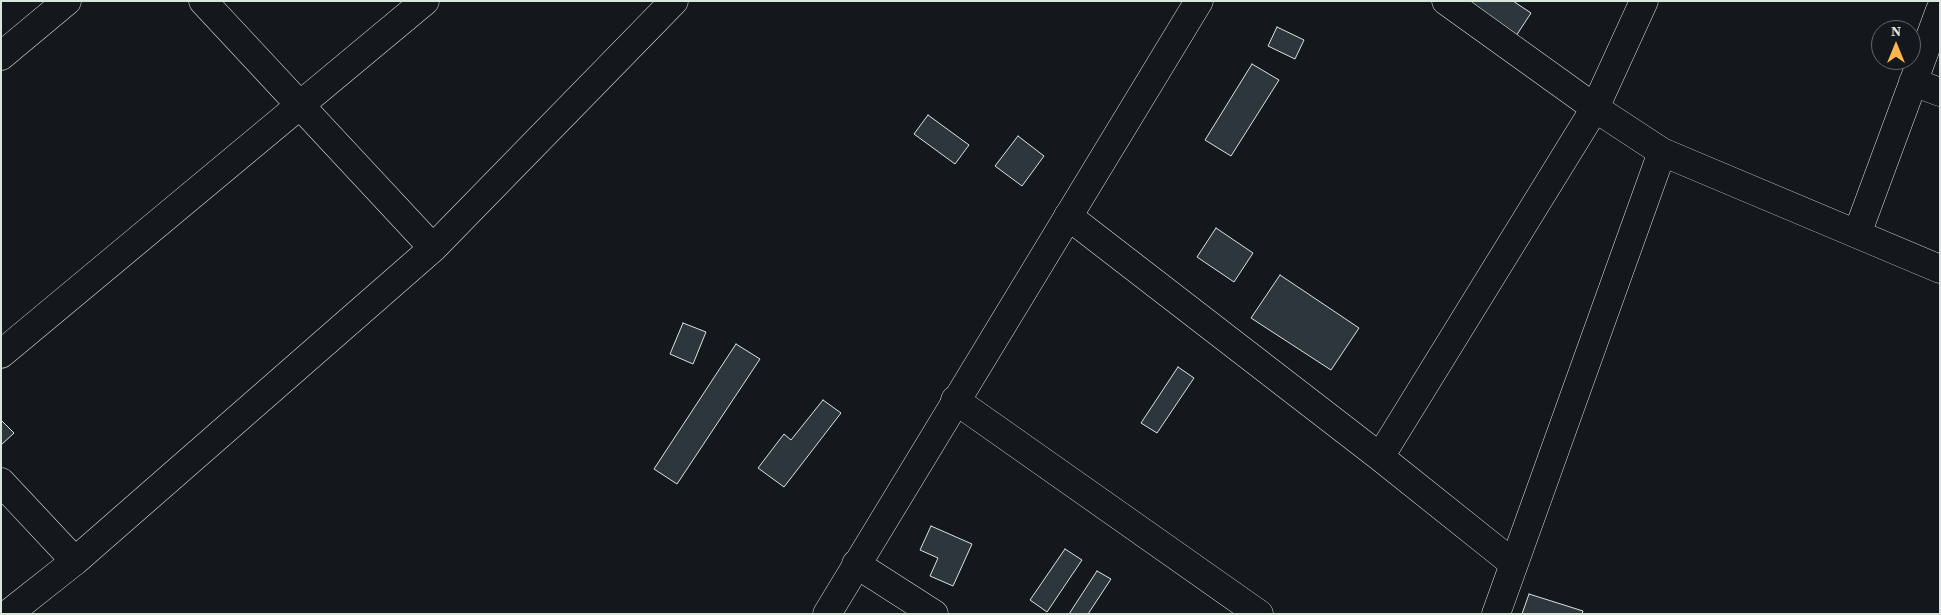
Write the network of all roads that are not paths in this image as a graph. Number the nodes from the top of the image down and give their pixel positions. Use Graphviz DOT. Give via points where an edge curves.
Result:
graph roads {
  1 [pos="67,1"];
  2 [pos="203,1"];
  3 [pos="425,1"];
  4 [pos="674,1"];
  5 [pos="1199,1"];
  6 [pos="1446,1"];
  7 [pos="1644,1"];
  8 [pos="1940,10"];
  9 [pos="1,56"];
  10 [pos="1913,82"];
  11 [pos="1940,92"];
  12 [pos="300,105"];
  13 [pos="1595,108"];
  14 [pos="1662,152"];
  15 [pos="1068,216"];
  16 [pos="1857,234"];
  17 [pos="433,248"];
  18 [pos="1940,269"];
  19 [pos="1,354"];
  20 [pos="956,400"];
  21 [pos="1380,457"];
  22 [pos="1,482"];
  23 [pos="75,561"];
  24 [pos="856,564"];
  25 [pos="1514,564"];
  26 [pos="8,614"];
  27 [pos="827,614"];
  28 [pos="934,614"];
  29 [pos="1259,614"];
  30 [pos="1496,614"];
  1 -- 9 [label="street"];
  2 -- 12 [label="street"];
  3 -- 12 [label="street"];
  4 -- 17 [label="street"];
  5 -- 15 [label="street"];
  6 -- 13 [label="street"];
  7 -- 13 [label="street"];
  8 -- 10 [label="street"];
  10 -- 11 [label="street"];
  10 -- 16 [label="street"];
  12 -- 17 [label="street"];
  12 -- 19 [label="street"];
  13 -- 14 [label="street"];
  13 -- 21 [label="street"];
  14 -- 16 [label="street"];
  14 -- 25 [label="street"];
  15 -- 20 [label="street"];
  15 -- 21 [label="street"];
  16 -- 18 [label="street"];
  17 -- 23 [label="street"];
  20 -- 24 [label="street"];
  20 -- 29 [label="street"];
  21 -- 25 [label="street"];
  22 -- 23 [label="street"];
  23 -- 26 [label="street"];
  24 -- 27 [label="street"];
  24 -- 28 [label="street"];
  25 -- 30 [label="street"];
}
